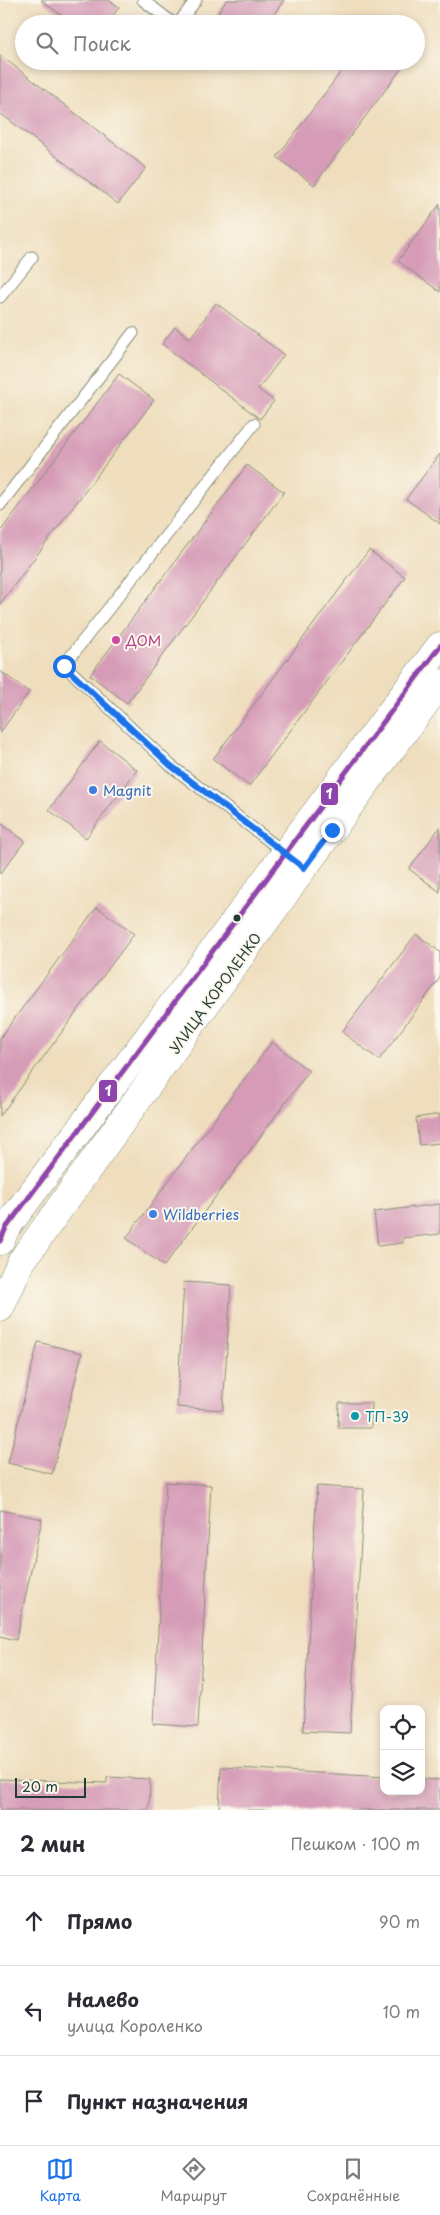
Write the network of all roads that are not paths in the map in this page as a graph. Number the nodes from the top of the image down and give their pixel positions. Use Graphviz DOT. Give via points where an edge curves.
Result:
graph roads {
  1 [pos="143,0"];
  2 [pos="196,0"];
  3 [pos="162,15"];
  4 [pos="185,15"];
  5 [pos="32,257"];
  6 [pos="0,297"];
  7 [pos="132,333"];
  8 [pos="254,424"];
  9 [pos="0,505"];
  10 [pos="440,646"];
  11 [pos="440,683"];
  12 [pos="295,860"];
  13 [pos="0,1241"];
  14 [pos="0,1308"];
  1 -- 3 [label="lane"];
  2 -- 4 [label="lane"];
  5 -- 6 [label="lane"];
  7 -- 9 [label="lane"];
  8 -- 12 [label="lane" via="64,666 170,765"];
  10 -- 12 [label="street, УЛИЦА КОРОЛЕНКО"];
  11 -- 12 [label="street, УЛИЦА КОРОЛЕНКО"];
  12 -- 13 [label="street, УЛИЦА КОРОЛЕНКО" via="12,1220"];
  12 -- 14 [label="street, УЛИЦА КОРОЛЕНКО" via="21,1262"];
}
